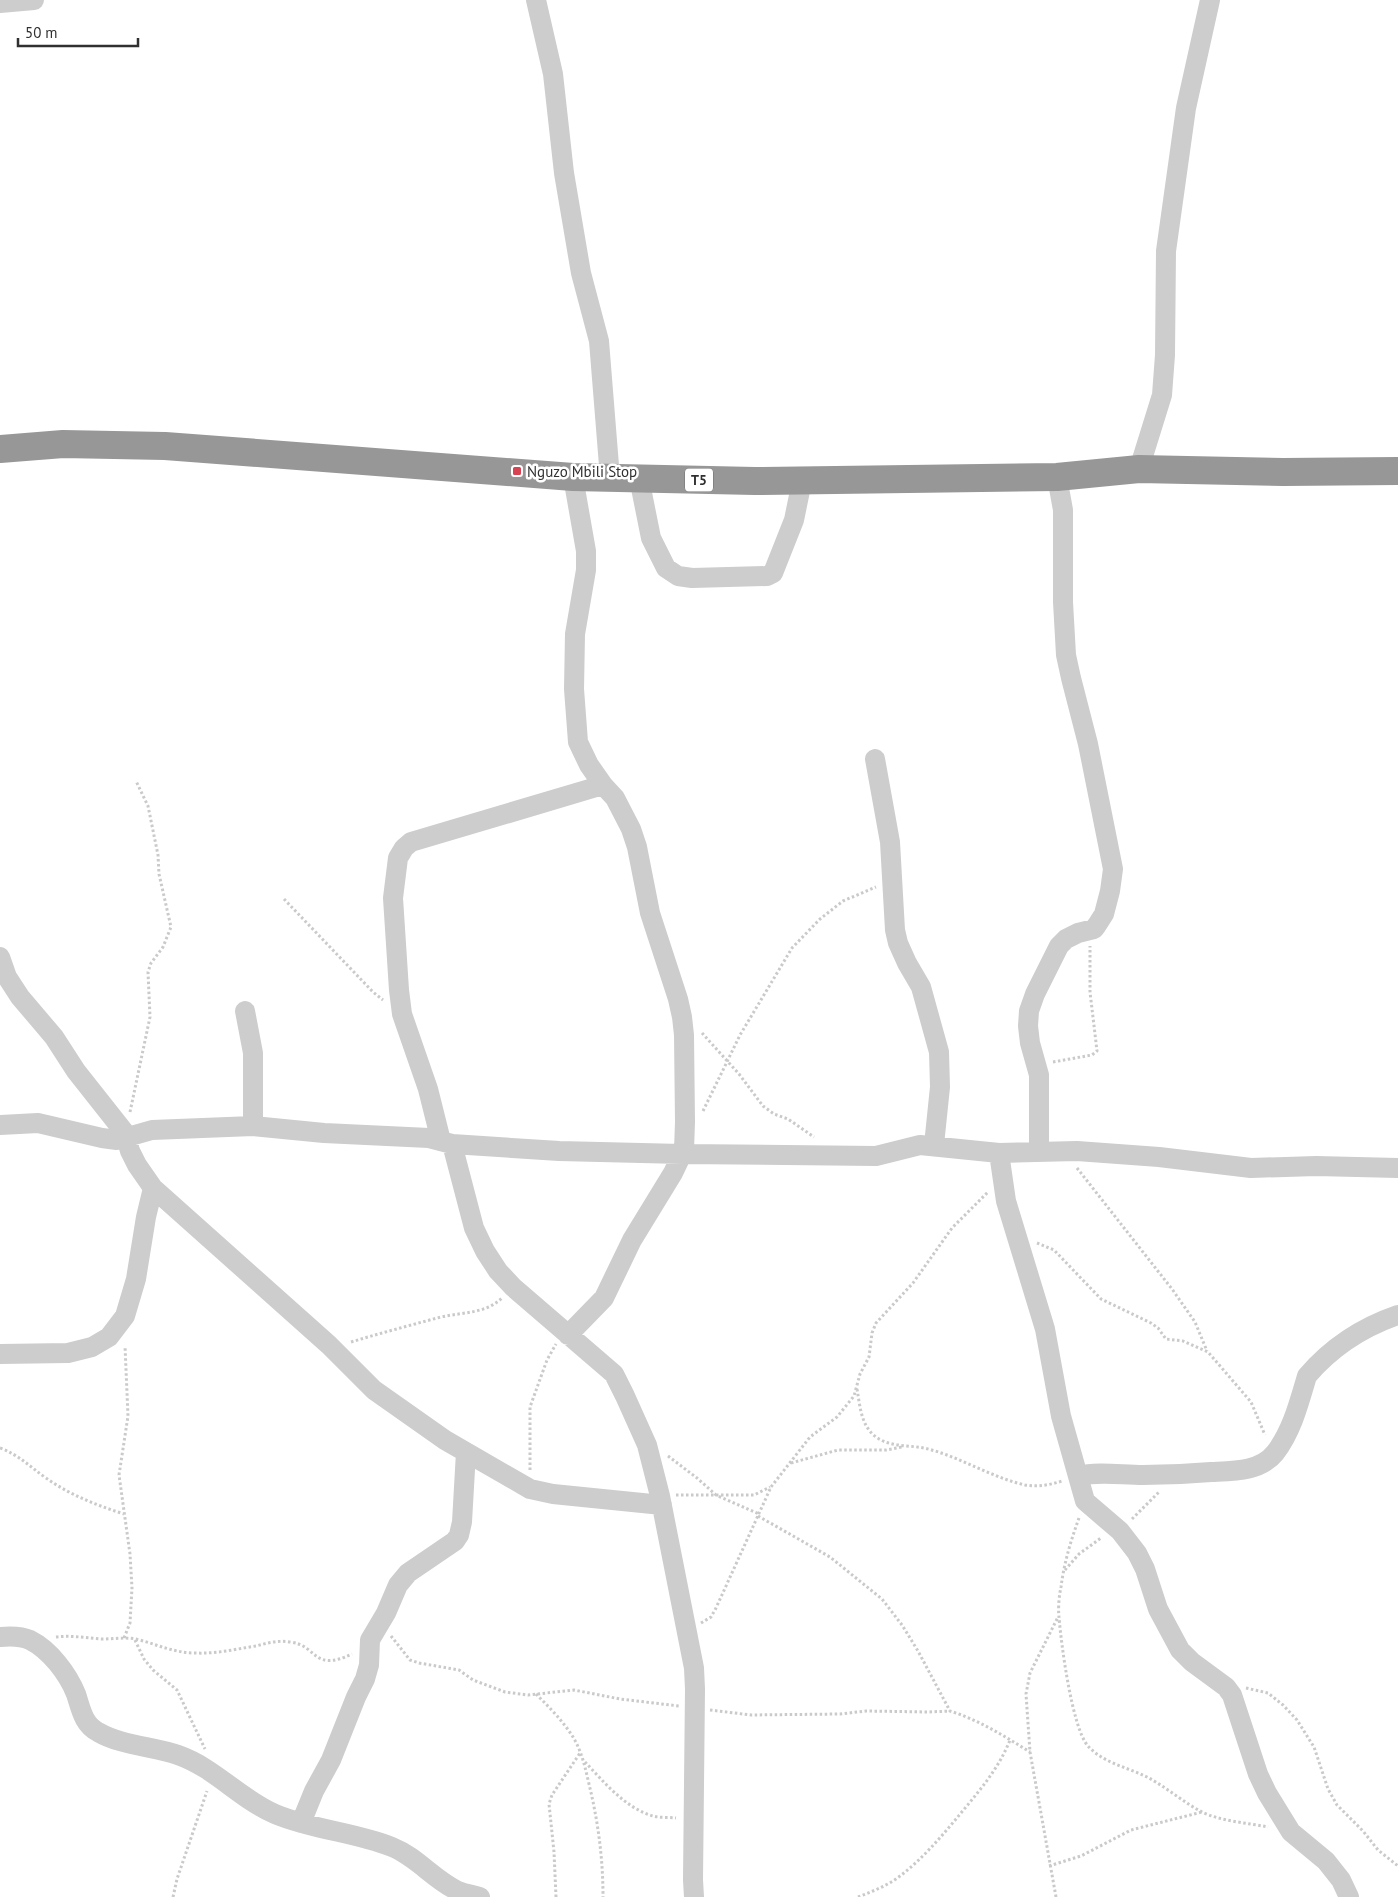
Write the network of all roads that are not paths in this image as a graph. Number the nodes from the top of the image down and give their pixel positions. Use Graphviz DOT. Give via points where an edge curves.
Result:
graph roads {
  1 [pos="34,0"];
  2 [pos="536,0"];
  3 [pos="1210,0"];
  4 [pos="0,3"];
  5 [pos="0,448"];
  6 [pos="1140,469"];
  7 [pos="1398,471"];
  8 [pos="573,477"];
  9 [pos="1058,477"];
  10 [pos="610,478"];
  11 [pos="639,478"];
  12 [pos="802,481"];
  13 [pos="876,759"];
  14 [pos="604,785"];
  15 [pos="0,957"];
  16 [pos="245,1012"];
  17 [pos="0,1125"];
  18 [pos="253,1126"];
  19 [pos="126,1136"];
  20 [pos="447,1142"];
  21 [pos="934,1146"];
  22 [pos="999,1152"];
  23 [pos="1039,1152"];
  24 [pos="682,1154"];
  25 [pos="1398,1168"];
  26 [pos="153,1188"];
  27 [pos="1398,1315"];
  28 [pos="565,1332"];
  29 [pos="0,1354"];
  30 [pos="466,1452"];
  31 [pos="1078,1476"];
  32 [pos="661,1500"];
  33 [pos="0,1637"];
  34 [pos="301,1823"];
  35 [pos="690,1891"];
  36 [pos="480,1897"];
  37 [pos="1349,1897"];
  1 -- 4 [label="street"];
  2 -- 10 [label="street" via="553,74 564,174 581,273 599,340"];
  3 -- 6 [label="street" via="1186,108 1166,251 1162,395"];
  5 -- 8 [label="highway, T5" via="63,444 165,446"];
  6 -- 7 [label="highway, T5"];
  6 -- 9 [label="highway, T5"];
  8 -- 10 [label="highway, T5"];
  8 -- 14 [label="street" via="586,551 575,634 574,689 578,742"];
  9 -- 12 [label="highway, T5"];
  9 -- 23 [label="street" via="1063,510 1066,655 1113,869 1104,914 1094,929 1078,933 1059,946 1029,1012 1030,1043 1039,1087"];
  10 -- 11 [label="highway, T5"];
  11 -- 12 [label="highway, T5"];
  11 -- 12 [label="street" via="651,538 666,568 678,576 692,578 767,576 773,572 794,520"];
  13 -- 21 [label="street" via="890,842 893,919 898,943 921,987 939,1052 940,1087"];
  14 -- 20 [label="street" via="411,842 398,858 393,898 402,1014"];
  14 -- 24 [label="street" via="615,798 631,829 650,913 682,1017 685,1114"];
  15 -- 19 [label="street" via="7,977 20,997 54,1037"];
  16 -- 18 [label="street" via="253,1053"];
  17 -- 19 [label="street" via="38,1123 102,1138 117,1140"];
  18 -- 19 [label="street" via="152,1130"];
  18 -- 20 [label="street" via="429,1138"];
  19 -- 26 [label="street" via="137,1165"];
  20 -- 24 [label="street" via="560,1151"];
  20 -- 28 [label="street" via="474,1228 485,1251 513,1287"];
  21 -- 22 [label="street"];
  21 -- 24 [label="street" via="920,1145 876,1156"];
  22 -- 23 [label="street"];
  22 -- 31 [label="street" via="1006,1201 1045,1329 1060,1416"];
  23 -- 25 [label="street" via="1159,1158 1250,1168"];
  24 -- 28 [label="street" via="632,1240 604,1298"];
  26 -- 29 [label="street" via="136,1278 125,1316 108,1337 92,1347 68,1353"];
  26 -- 30 [label="street" via="329,1345 380,1395"];
  27 -- 31 [label="street" via="1354,1334 1313,1369 1307,1376 1289,1428 1274,1454 1265,1462 1251,1468 1176,1475 1100,1473"];
  28 -- 32 [label="street" via="614,1374 647,1445"];
  30 -- 32 [label="street" via="530,1489 553,1494"];
  30 -- 34 [label="street" via="460,1535 408,1573 398,1585 374,1633 365,1679"];
  31 -- 37 [label="street" via="1085,1501 1120,1530 1137,1553 1158,1609 1180,1650 1226,1687 1236,1705 1266,1793 1291,1832 1326,1861"];
  32 -- 35 [label="street" via="694,1668"];
  33 -- 34 [label="street" via="20,1637 41,1648 66,1675 84,1718 99,1732 178,1755 212,1772 258,1805"];
  34 -- 36 [label="street" via="395,1848 453,1888"];
}
